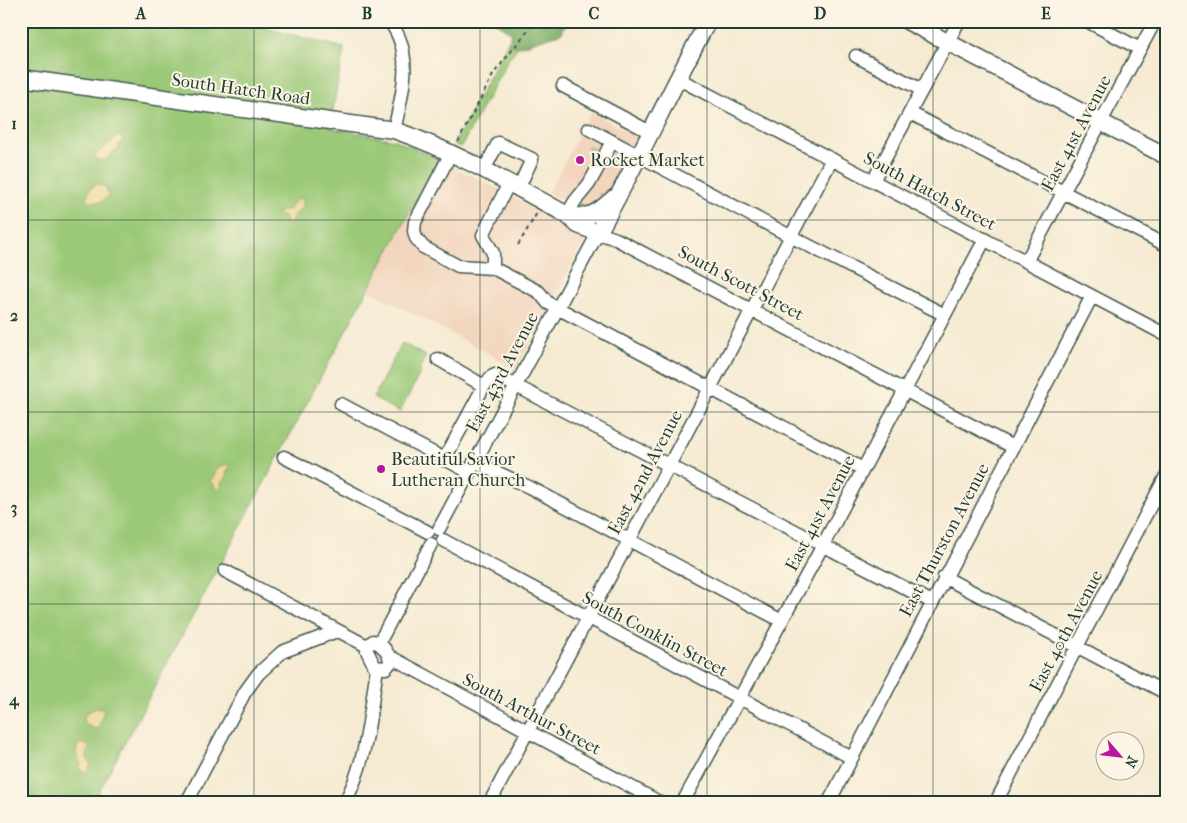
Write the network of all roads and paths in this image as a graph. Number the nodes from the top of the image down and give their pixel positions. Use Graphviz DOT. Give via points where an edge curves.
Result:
graph roads {
  1 [pos="389,21"];
  2 [pos="530,21"];
  3 [pos="708,21"];
  4 [pos="907,21"];
  5 [pos="959,21"];
  6 [pos="1087,21"];
  7 [pos="1155,21"];
  8 [pos="948,42"];
  9 [pos="1140,49"];
  10 [pos="856,56"];
  11 [pos="21,78"];
  12 [pos="677,78"];
  13 [pos="563,86"];
  14 [pos="922,90"];
  15 [pos="910,112"];
  16 [pos="1101,122"];
  17 [pos="589,129"];
  18 [pos="394,130"];
  19 [pos="652,133"];
  20 [pos="454,148"];
  21 [pos="606,152"];
  22 [pos="640,156"];
  23 [pos="1166,156"];
  24 [pos="832,159"];
  25 [pos="484,170"];
  26 [pos="873,181"];
  27 [pos="513,186"];
  28 [pos="1064,192"];
  29 [pos="620,193"];
  30 [pos="538,211"];
  31 [pos="567,215"];
  32 [pos="598,233"];
  33 [pos="790,236"];
  34 [pos="985,239"];
  35 [pos="518,245"];
  36 [pos="1166,245"];
  37 [pos="1027,260"];
  38 [pos="494,268"];
  39 [pos="1092,296"];
  40 [pos="557,308"];
  41 [pos="751,311"];
  42 [pos="944,315"];
  43 [pos="1166,335"];
  44 [pos="438,358"];
  45 [pos="516,384"];
  46 [pos="484,386"];
  47 [pos="709,389"];
  48 [pos="904,391"];
  49 [pos="341,404"];
  50 [pos="1013,447"];
  51 [pos="284,457"];
  52 [pos="444,460"];
  53 [pos="669,465"];
  54 [pos="472,467"];
  55 [pos="863,469"];
  56 [pos="1166,476"];
  57 [pos="435,536"];
  58 [pos="629,541"];
  59 [pos="823,545"];
  60 [pos="225,571"];
  61 [pos="944,577"];
  62 [pos="932,602"];
  63 [pos="588,618"];
  64 [pos="782,621"];
  65 [pos="337,631"];
  66 [pos="373,644"];
  67 [pos="1078,647"];
  68 [pos="389,656"];
  69 [pos="377,668"];
  70 [pos="1166,693"];
  71 [pos="739,699"];
  72 [pos="527,732"];
  73 [pos="852,758"];
  74 [pos="187,802"];
  75 [pos="345,802"];
  76 [pos="490,802"];
  77 [pos="659,802"];
  78 [pos="682,802"];
  79 [pos="829,802"];
  80 [pos="996,802"];
  1 -- 18 [label="street" via="400,42 404,59 404,90"];
  2 -- 20 [label="path" via="530,28 494,73"];
  3 -- 12 [label="main road"];
  4 -- 8 [label="main road"];
  5 -- 8 [label="street"];
  6 -- 9 [label="street"];
  7 -- 9 [label="street, East 41st Avenue"];
  8 -- 14 [label="street"];
  8 -- 16 [label="main road"];
  9 -- 16 [label="street, East 41st Avenue"];
  10 -- 14 [label="street"];
  11 -- 18 [label="main road, South Hatch Road"];
  12 -- 19 [label="main road"];
  12 -- 24 [label="street, South Hatch Street"];
  13 -- 19 [label="street"];
  14 -- 15 [label="street"];
  15 -- 26 [label="street"];
  15 -- 28 [label="street"];
  16 -- 23 [label="main road"];
  16 -- 28 [label="street, East 41st Avenue"];
  17 -- 21 [label="street"];
  18 -- 20 [label="main road, South Hatch Road"];
  19 -- 22 [label="main road"];
  20 -- 25 [label="main road, South Scott Street"];
  20 -- 38 [label="street" via="415,222 416,238 423,247 458,266"];
  21 -- 22 [label="street"];
  21 -- 31 [label="street"];
  22 -- 29 [label="main road"];
  22 -- 33 [label="street"];
  24 -- 26 [label="street, South Hatch Street"];
  24 -- 33 [label="street, East 42nd Avenue"];
  25 -- 27 [label="main road, South Scott Street"];
  25 -- 27 [label="street" via="498,143 532,159"];
  26 -- 34 [label="street, South Hatch Street"];
  27 -- 31 [label="main road, South Scott Street"];
  27 -- 38 [label="street" via="483,235 493,253"];
  28 -- 36 [label="street"];
  28 -- 37 [label="street, East 41st Avenue"];
  29 -- 31 [label="main road" via="592,215"];
  29 -- 32 [label="main road"];
  30 -- 35 [label="path"];
  31 -- 32 [label="main road, South Scott Street" via="578,225"];
  32 -- 40 [label="street, East 43rd Avenue"];
  32 -- 41 [label="street, South Scott Street" via="616,239"];
  33 -- 41 [label="street, East 42nd Avenue"];
  33 -- 42 [label="street"];
  34 -- 37 [label="street, South Hatch Street"];
  34 -- 42 [label="street, East 41st Avenue"];
  37 -- 39 [label="street, South Hatch Street"];
  38 -- 40 [label="street" via="539,292"];
  39 -- 43 [label="street, South Hatch Street"];
  39 -- 50 [label="street, East Thurston Avenue"];
  40 -- 45 [label="street, East 43rd Avenue"];
  40 -- 47 [label="street"];
  41 -- 47 [label="street, East 42nd Avenue"];
  41 -- 48 [label="street, South Scott Street"];
  42 -- 48 [label="street, East 41st Avenue"];
  44 -- 46 [label="street"];
  45 -- 46 [label="street" via="495,375"];
  45 -- 53 [label="street"];
  45 -- 54 [label="street, East 43rd Avenue"];
  46 -- 52 [label="street"];
  47 -- 53 [label="street, East 42nd Avenue"];
  47 -- 55 [label="street"];
  48 -- 50 [label="street, South Scott Street"];
  48 -- 55 [label="street, East 41st Avenue"];
  49 -- 52 [label="street"];
  50 -- 61 [label="street, East Thurston Avenue"];
  51 -- 57 [label="street, South Conklin Street"];
  52 -- 54 [label="street"];
  53 -- 58 [label="street, East 42nd Avenue"];
  53 -- 59 [label="street"];
  54 -- 57 [label="street, East 43rd Avenue"];
  54 -- 58 [label="street" via="529,487"];
  55 -- 59 [label="street, East 41st Avenue"];
  56 -- 67 [label="street, East 40th Avenue"];
  57 -- 63 [label="street, South Conklin Street"];
  57 -- 66 [label="street, East 43rd Avenue"];
  58 -- 63 [label="street, East 42nd Avenue"];
  58 -- 64 [label="street"];
  59 -- 62 [label="street"];
  59 -- 64 [label="street, East 41st Avenue"];
  60 -- 65 [label="street"];
  61 -- 62 [label="street, East Thurston Avenue"];
  61 -- 67 [label="street"];
  62 -- 73 [label="street, East Thurston Avenue"];
  63 -- 71 [label="street, South Conklin Street"];
  63 -- 72 [label="street, East 42nd Avenue"];
  64 -- 71 [label="street, East 41st Avenue"];
  65 -- 66 [label="street"];
  65 -- 74 [label="street" via="282,652 258,674 245,692"];
  66 -- 68 [label="street"];
  66 -- 69 [label="street" via="367,650"];
  67 -- 70 [label="street"];
  67 -- 80 [label="street, East 40th Avenue"];
  68 -- 69 [label="street" via="389,666"];
  68 -- 72 [label="street, South Arthur Street"];
  69 -- 75 [label="street" via="362,758"];
  71 -- 73 [label="street, South Conklin Street"];
  71 -- 78 [label="street, East 41st Avenue"];
  72 -- 76 [label="street, East 42nd Avenue"];
  72 -- 77 [label="street, South Arthur Street"];
  73 -- 79 [label="street, East Thurston Avenue"];
}
